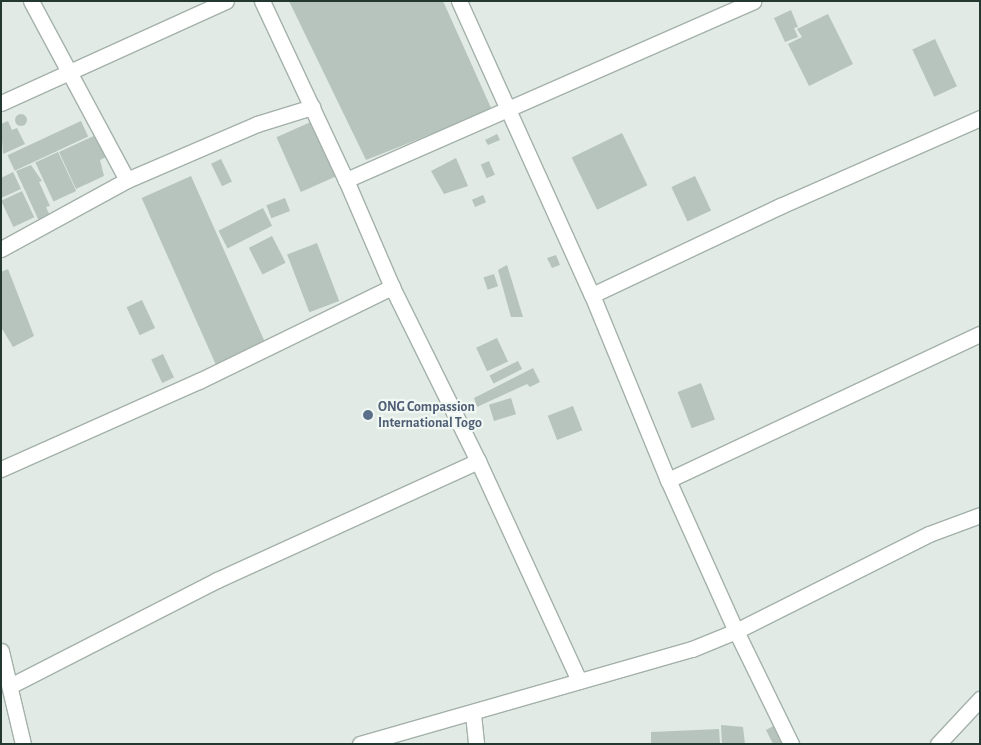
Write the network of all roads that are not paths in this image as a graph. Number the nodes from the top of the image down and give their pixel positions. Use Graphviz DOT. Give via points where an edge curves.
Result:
graph roads {
  1 [pos="31,1"];
  2 [pos="226,1"];
  3 [pos="262,1"];
  4 [pos="459,1"];
  5 [pos="753,1"];
  6 [pos="67,71"];
  7 [pos="1,103"];
  8 [pos="312,107"];
  9 [pos="509,110"];
  10 [pos="980,118"];
  11 [pos="127,180"];
  12 [pos="346,180"];
  13 [pos="1,249"];
  14 [pos="392,287"];
  15 [pos="592,295"];
  16 [pos="980,334"];
  17 [pos="478,461"];
  18 [pos="1,469"];
  19 [pos="668,480"];
  20 [pos="980,515"];
  21 [pos="736,632"];
  22 [pos="1,651"];
  23 [pos="579,681"];
  24 [pos="10,686"];
  25 [pos="980,699"];
  26 [pos="7,711"];
  27 [pos="473,714"];
  28 [pos="23,744"];
  29 [pos="360,744"];
  30 [pos="476,744"];
  31 [pos="791,744"];
  32 [pos="938,744"];
  1 -- 6 [label="street"];
  2 -- 6 [label="street"];
  3 -- 8 [label="street"];
  4 -- 9 [label="street"];
  5 -- 9 [label="street"];
  6 -- 7 [label="street"];
  6 -- 11 [label="street"];
  8 -- 11 [label="street" via="248,128"];
  8 -- 12 [label="street"];
  9 -- 12 [label="street"];
  9 -- 15 [label="street"];
  10 -- 15 [label="street" via="780,206"];
  11 -- 13 [label="street"];
  12 -- 14 [label="street"];
  14 -- 17 [label="street"];
  14 -- 18 [label="street" via="199,381"];
  15 -- 19 [label="street"];
  16 -- 19 [label="street"];
  17 -- 23 [label="street"];
  17 -- 24 [label="street" via="216,580"];
  19 -- 21 [label="street"];
  20 -- 21 [label="street" via="929,534"];
  21 -- 23 [label="street" via="692,649"];
  21 -- 31 [label="street"];
  22 -- 24 [label="street"];
  23 -- 27 [label="street"];
  24 -- 26 [label="street"];
  25 -- 32 [label="street"];
  26 -- 28 [label="street"];
  27 -- 29 [label="street" via="409,728"];
  27 -- 30 [label="street"];
}
